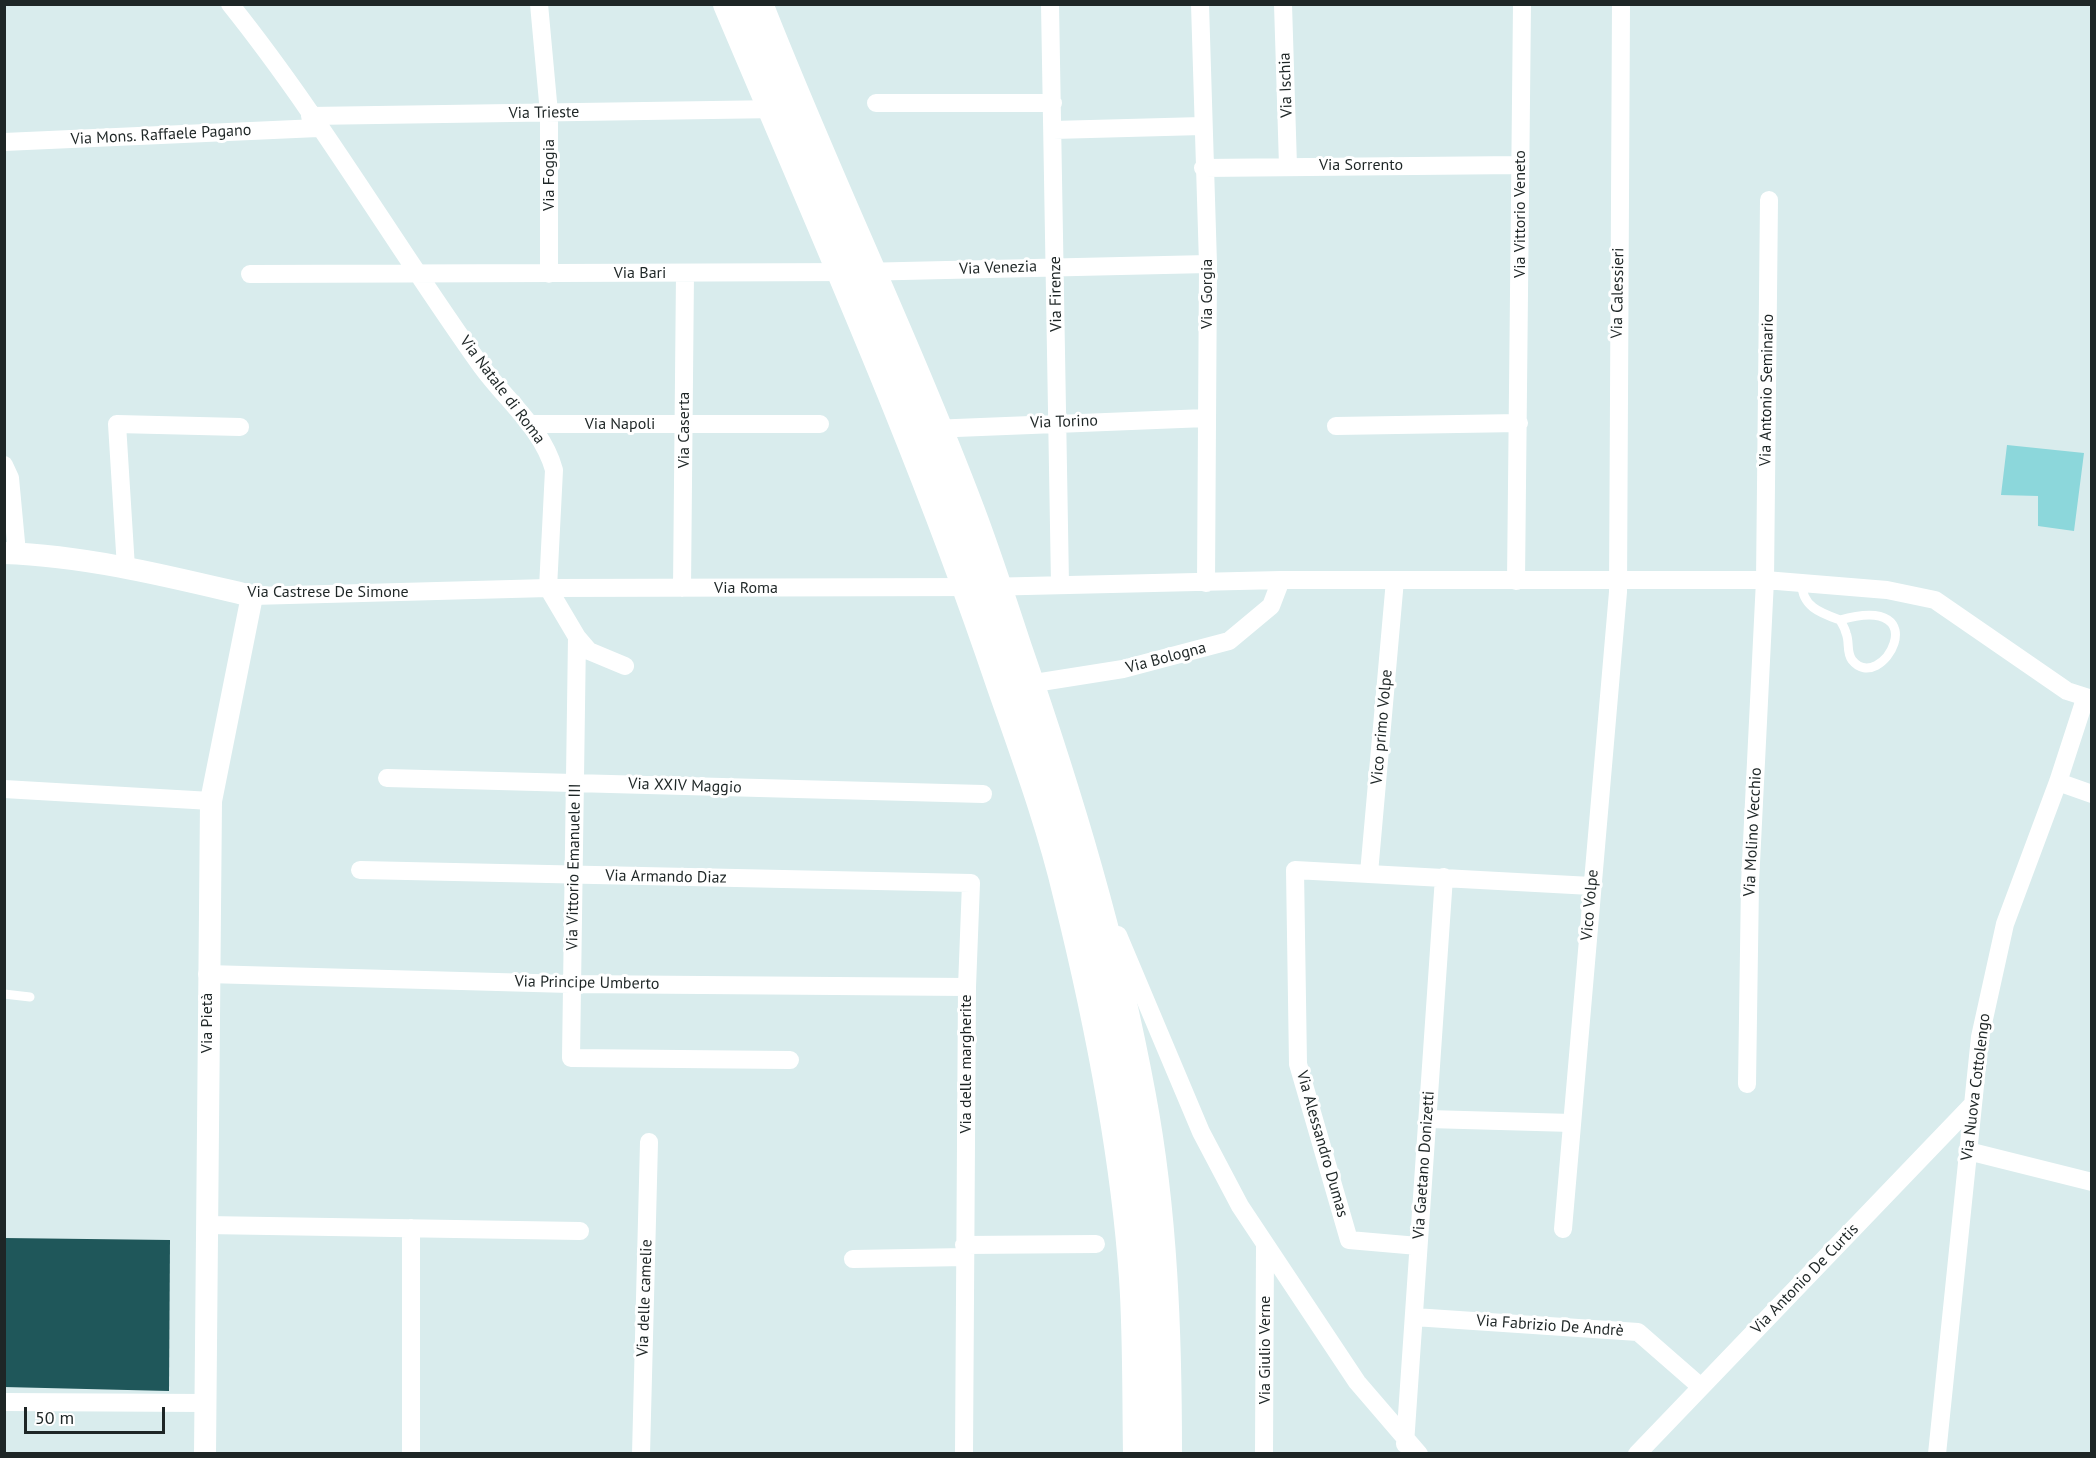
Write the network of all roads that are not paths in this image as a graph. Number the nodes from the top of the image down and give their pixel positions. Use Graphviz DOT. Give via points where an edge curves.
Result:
graph roads {
  1 [pos="230,4"];
  2 [pos="539,4"];
  3 [pos="728,4"];
  4 [pos="733,4"];
  5 [pos="758,4"];
  6 [pos="1050,4"];
  7 [pos="1200,4"];
  8 [pos="1283,4"];
  9 [pos="1522,4"];
  10 [pos="1621,4"];
  11 [pos="876,103"];
  12 [pos="1053,103"];
  13 [pos="779,109"];
  14 [pos="549,113"];
  15 [pos="314,122"];
  16 [pos="1202,126"];
  17 [pos="1053,130"];
  18 [pos="4,142"];
  19 [pos="1520,165"];
  20 [pos="1288,166"];
  21 [pos="1203,168"];
  22 [pos="1769,200"];
  23 [pos="1208,264"];
  24 [pos="1056,266"];
  25 [pos="859,272"];
  26 [pos="685,273"];
  27 [pos="250,274"];
  28 [pos="549,274"];
  29 [pos="420,275"];
  30 [pos="1206,418"];
  31 [pos="1057,422"];
  32 [pos="1519,423"];
  33 [pos="529,424"];
  34 [pos="685,424"];
  35 [pos="820,424"];
  36 [pos="1336,426"];
  37 [pos="240,427"];
  38 [pos="923,429"];
  39 [pos="4,465"];
  40 [pos="11,553"];
  41 [pos="126,568"];
  42 [pos="1281,580"];
  43 [pos="1395,580"];
  44 [pos="1765,580"];
  45 [pos="1516,581"];
  46 [pos="1616,582"];
  47 [pos="1802,582"];
  48 [pos="1206,583"];
  49 [pos="1060,584"];
  50 [pos="984,587"];
  51 [pos="548,588"];
  52 [pos="682,588"];
  53 [pos="252,596"];
  54 [pos="1840,620"];
  55 [pos="577,637"];
  56 [pos="625,666"];
  57 [pos="1021,685"];
  58 [pos="2088,699"];
  59 [pos="387,778"];
  60 [pos="2058,782"];
  61 [pos="576,783"];
  62 [pos="4,789"];
  63 [pos="983,794"];
  64 [pos="2091,794"];
  65 [pos="211,801"];
  66 [pos="360,870"];
  67 [pos="1369,873"];
  68 [pos="575,875"];
  69 [pos="1444,877"];
  70 [pos="971,883"];
  71 [pos="1591,886"];
  72 [pos="207,975"];
  73 [pos="570,984"];
  74 [pos="967,987"];
  75 [pos="4,994"];
  76 [pos="30,997"];
  77 [pos="790,1060"];
  78 [pos="1747,1084"];
  79 [pos="1973,1104"];
  80 [pos="1428,1119"];
  81 [pos="1572,1123"];
  82 [pos="649,1142"];
  83 [pos="1968,1151"];
  84 [pos="2091,1182"];
  85 [pos="206,1225"];
  86 [pos="411,1228"];
  87 [pos="1563,1229"];
  88 [pos="580,1232"];
  89 [pos="1095,1244"];
  90 [pos="1265,1246"];
  91 [pos="1419,1246"];
  92 [pos="965,1251"];
  93 [pos="853,1259"];
  94 [pos="1414,1317"];
  95 [pos="1701,1387"];
  96 [pos="4,1402"];
  97 [pos="205,1403"];
  98 [pos="1404,1446"];
  99 [pos="205,1454"];
  100 [pos="411,1454"];
  101 [pos="641,1454"];
  102 [pos="964,1454"];
  103 [pos="1138,1454"];
  104 [pos="1167,1454"];
  105 [pos="1264,1454"];
  106 [pos="1419,1454"];
  107 [pos="1637,1454"];
  108 [pos="1937,1454"];
  1 -- 15 [label="street, Via Natale di Roma"];
  2 -- 14 [label="street, Via Foggia"];
  3 -- 103 [label="highway" via="917,451 980,620 1068,891 1119,1143 1134,1278"];
  4 -- 13 [label="street"];
  5 -- 104 [label="highway" via="970,512 1083,850 1119,988 1142,1100 1160,1243"];
  6 -- 12 [label="street, Via Firenze"];
  7 -- 16 [label="street, Via Gorgia"];
  8 -- 20 [label="street, Via Ischia"];
  9 -- 19 [label="street, Via Vittorio Veneto"];
  10 -- 46 [label="street, Via Calessieri"];
  11 -- 12 [label="street"];
  12 -- 17 [label="street, Via Firenze"];
  13 -- 14 [label="street, Via Trieste"];
  13 -- 25 [label="street"];
  14 -- 15 [label="street, Via Trieste"];
  14 -- 28 [label="street, Via Foggia"];
  15 -- 18 [label="street, Via Mons. Raffaele Pagano"];
  15 -- 29 [label="street, Via Natale di Roma"];
  16 -- 17 [label="street"];
  16 -- 21 [label="street, Via Gorgia"];
  17 -- 24 [label="street, Via Firenze"];
  19 -- 20 [label="street, Via Sorrento"];
  19 -- 32 [label="street, Via Vittorio Veneto"];
  20 -- 21 [label="street, Via Sorrento"];
  21 -- 23 [label="street, Via Gorgia"];
  22 -- 44 [label="street, Via Antonio Seminario"];
  23 -- 24 [label="street, Via Venezia"];
  23 -- 30 [label="street, Via Gorgia"];
  24 -- 25 [label="street, Via Venezia"];
  24 -- 31 [label="street, Via Firenze"];
  25 -- 26 [label="street, Via Bari"];
  25 -- 38 [label="street"];
  26 -- 28 [label="street, Via Bari"];
  26 -- 34 [label="street, Via Caserta"];
  27 -- 29 [label="street"];
  28 -- 29 [label="street, Via Bari"];
  29 -- 33 [label="street, Via Natale di Roma" via="483,368"];
  30 -- 31 [label="street, Via Torino"];
  30 -- 48 [label="street, Via Gorgia"];
  31 -- 38 [label="street, Via Torino"];
  31 -- 49 [label="street, Via Firenze"];
  32 -- 36 [label="street"];
  32 -- 45 [label="street, Via Vittorio Veneto"];
  33 -- 34 [label="street, Via Napoli"];
  33 -- 51 [label="street, Via Natale di Roma" via="549,452 554,470"];
  34 -- 35 [label="street, Via Napoli"];
  34 -- 52 [label="street, Via Caserta"];
  37 -- 41 [label="street" via="117,424"];
  38 -- 50 [label="street"];
  39 -- 40 [label="street" via="10,478"];
  40 -- 41 [label="street, Via Castrese De Simone"];
  41 -- 53 [label="street, Via Castrese De Simone"];
  42 -- 43 [label="street, Via Roma"];
  42 -- 48 [label="street, Via Roma"];
  42 -- 57 [label="street, Via Bologna" via="1271,606 1229,641 1123,669"];
  43 -- 45 [label="street, Via Roma"];
  43 -- 67 [label="street, Vico primo Volpe"];
  44 -- 46 [label="street, Via Roma"];
  44 -- 47 [label="street, Via Roma"];
  44 -- 78 [label="street, Via Molino Vecchio" via="1750,883"];
  45 -- 46 [label="street, Via Roma"];
  46 -- 71 [label="street, Vico Volpe" via="1608,725"];
  47 -- 54 [label="lane" via="1806,602 1820,613"];
  47 -- 58 [label="street, Via Roma" via="1887,590 1935,600 2067,691"];
  48 -- 49 [label="street, Via Roma"];
  49 -- 50 [label="street, Via Roma"];
  50 -- 52 [label="street, Via Roma"];
  50 -- 57 [label="street"];
  51 -- 52 [label="street, Via Roma"];
  51 -- 53 [label="street, Via Castrese De Simone"];
  51 -- 55 [label="street"];
  53 -- 65 [label="street, Via Pietà"];
  54 -- 54 [label="lane" via="1854,662 1865,667 1877,666 1888,657 1895,634 1885,617 1865,614"];
  55 -- 56 [label="street" via="589,651"];
  55 -- 61 [label="street, Via Vittorio Emanuele III"];
  57 -- 90 [label="street" via="1135,980 1201,1132"];
  58 -- 60 [label="street, Via Nuova Cottolengo"];
  59 -- 61 [label="street, Via XXIV Maggio"];
  60 -- 64 [label="street"];
  60 -- 79 [label="street, Via Nuova Cottolengo" via="2005,924 1980,1037"];
  61 -- 63 [label="street, Via XXIV Maggio"];
  61 -- 68 [label="street, Via Vittorio Emanuele III"];
  62 -- 65 [label="street"];
  65 -- 72 [label="street, Via Pietà"];
  66 -- 68 [label="street, Via Armando Diaz"];
  67 -- 69 [label="street"];
  67 -- 91 [label="street, Via Alessandro Dumas" via="1295,870 1298,1064 1349,1240"];
  68 -- 70 [label="street, Via Armando Diaz"];
  68 -- 73 [label="street, Via Vittorio Emanuele III"];
  69 -- 71 [label="street"];
  69 -- 80 [label="street, Via Gaetano Donizetti"];
  70 -- 74 [label="street, Via delle margherite"];
  71 -- 81 [label="street, Vico Volpe"];
  72 -- 73 [label="street, Via Principe Umberto"];
  72 -- 85 [label="street, Via Pietà"];
  73 -- 74 [label="street, Via Principe Umberto"];
  73 -- 77 [label="street, Via Vittorio Emanuele III" via="571,1058"];
  74 -- 92 [label="street, Via delle margherite"];
  75 -- 76 [label="lane"];
  79 -- 83 [label="street, Via Nuova Cottolengo"];
  79 -- 95 [label="street, Via Antonio De Curtis"];
  80 -- 81 [label="street"];
  80 -- 91 [label="street, Via Gaetano Donizetti"];
  81 -- 87 [label="street, Vico Volpe"];
  82 -- 101 [label="street, Via delle camelie"];
  83 -- 84 [label="street"];
  83 -- 108 [label="street, Via Nuova Cottolengo"];
  85 -- 86 [label="street"];
  85 -- 97 [label="street, Via Pietà"];
  86 -- 88 [label="street"];
  86 -- 100 [label="street"];
  89 -- 92 [label="street"];
  90 -- 98 [label="street"];
  90 -- 105 [label="street, Via Giulio Verne"];
  91 -- 94 [label="street, Via Gaetano Donizetti"];
  92 -- 93 [label="street"];
  92 -- 102 [label="street, Via delle margherite"];
  94 -- 95 [label="street, Via Fabrizio De Andrè" via="1638,1332"];
  94 -- 98 [label="street, Via Gaetano Donizetti"];
  95 -- 107 [label="street, Via Antonio De Curtis"];
  96 -- 97 [label="street"];
  97 -- 99 [label="street, Via Pietà"];
  98 -- 106 [label="street"];
}
